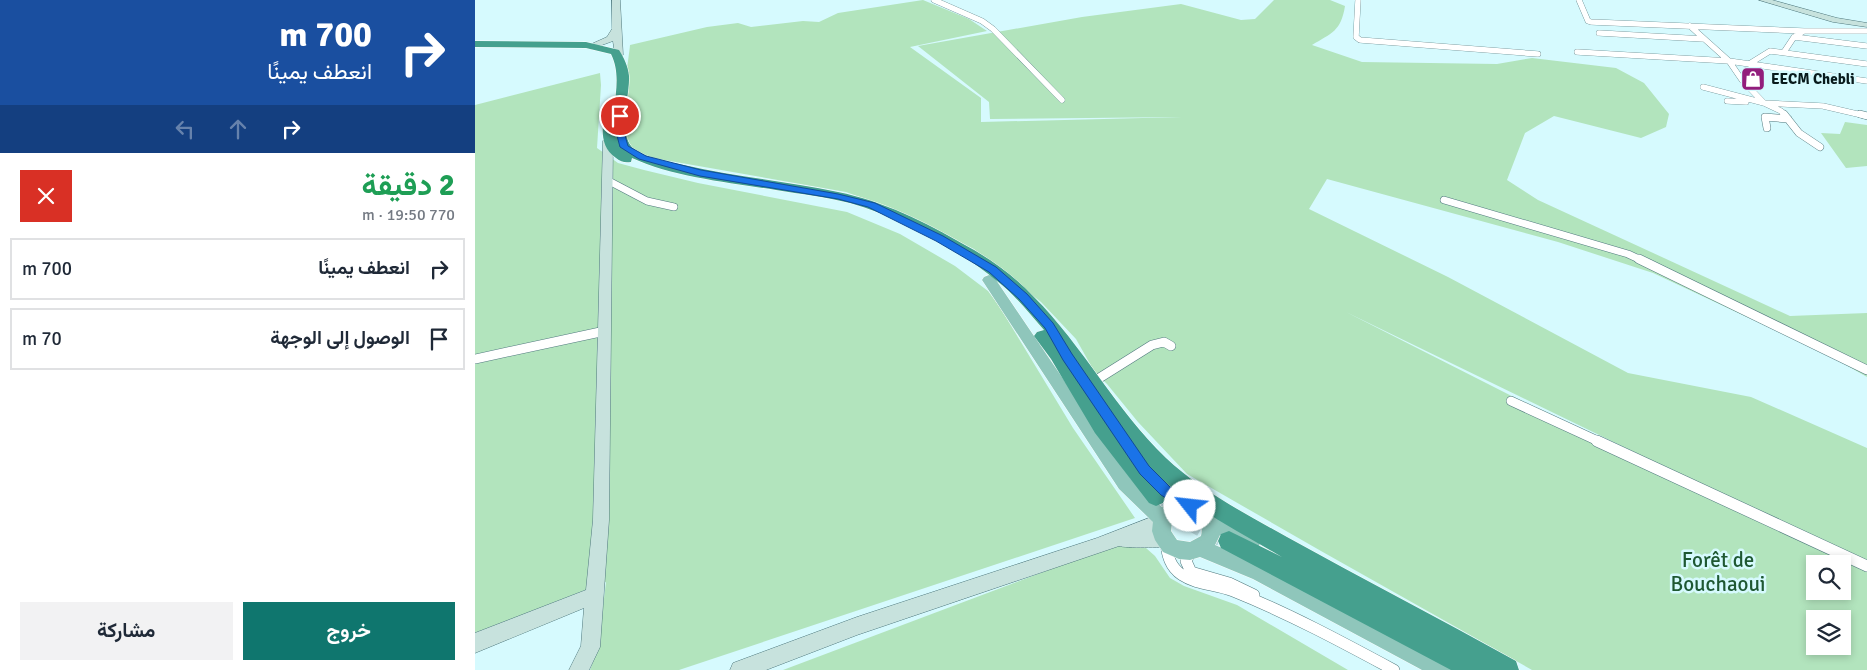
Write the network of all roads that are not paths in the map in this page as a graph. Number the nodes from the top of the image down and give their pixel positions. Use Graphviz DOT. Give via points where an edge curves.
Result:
graph roads {
  1 [pos="616,0"];
  2 [pos="934,0"];
  3 [pos="1358,0"];
  4 [pos="1579,0"];
  5 [pos="1763,0"];
  6 [pos="1867,25"];
  7 [pos="1690,26"];
  8 [pos="616,30"];
  9 [pos="1803,31"];
  10 [pos="1867,31"];
  11 [pos="1599,33"];
  12 [pos="1794,38"];
  13 [pos="1703,39"];
  14 [pos="475,44"];
  15 [pos="591,46"];
  16 [pos="1867,46"];
  17 [pos="475,48"];
  18 [pos="1577,52"];
  19 [pos="1783,52"];
  20 [pos="1538,54"];
  21 [pos="619,56"];
  22 [pos="1729,61"];
  23 [pos="1749,64"];
  24 [pos="1867,64"];
  25 [pos="1867,81"];
  26 [pos="1703,87"];
  27 [pos="1062,100"];
  28 [pos="1727,101"];
  29 [pos="1764,103"];
  30 [pos="1867,116"];
  31 [pos="1788,119"];
  32 [pos="1767,128"];
  33 [pos="608,141"];
  34 [pos="1821,147"];
  35 [pos="607,180"];
  36 [pos="1444,200"];
  37 [pos="674,208"];
  38 [pos="989,280"];
  39 [pos="1049,326"];
  40 [pos="605,331"];
  41 [pos="1171,346"];
  42 [pos="475,359"];
  43 [pos="1867,370"];
  44 [pos="1093,382"];
  45 [pos="1511,401"];
  46 [pos="1156,498"];
  47 [pos="1197,509"];
  48 [pos="1162,520"];
  49 [pos="1165,541"];
  50 [pos="1229,541"];
  51 [pos="1097,546"];
  52 [pos="1195,549"];
  53 [pos="1867,566"];
  54 [pos="595,595"];
  55 [pos="1270,608"];
  56 [pos="475,643"];
  57 [pos="579,670"];
  58 [pos="740,670"];
  59 [pos="1394,670"];
  60 [pos="1444,670"];
  61 [pos="1477,670"];
  62 [pos="1494,670"];
  63 [pos="1507,670"];
  1 -- 8 [label="street"];
  2 -- 27 [label="street" via="993,29"];
  3 -- 20 [label="street" via="1356,37 1360,40"];
  4 -- 7 [label="street" via="1591,22"];
  5 -- 6 [label="street"];
  7 -- 9 [label="street"];
  7 -- 13 [label="street"];
  8 -- 15 [label="street" via="610,39"];
  8 -- 21 [label="street"];
  9 -- 10 [label="street"];
  9 -- 12 [label="street"];
  11 -- 13 [label="street"];
  12 -- 16 [label="street"];
  12 -- 19 [label="street"];
  13 -- 22 [label="street"];
  14 -- 15 [label="highway"];
  15 -- 21 [label="highway" via="607,49"];
  17 -- 33 [label="highway" via="571,49 604,56 611,63 614,77"];
  18 -- 22 [label="street"];
  19 -- 23 [label="street" via="1771,51"];
  19 -- 24 [label="street"];
  21 -- 39 [label="highway" via="624,71 620,132 624,147 629,152 700,173 838,196 871,205 993,269"];
  22 -- 23 [label="street"];
  22 -- 29 [label="street"];
  23 -- 25 [label="street"];
  26 -- 29 [label="street"];
  28 -- 29 [label="street"];
  29 -- 30 [label="street" via="1823,106"];
  29 -- 31 [label="street" via="1781,110"];
  31 -- 32 [label="street" via="1765,117"];
  31 -- 34 [label="street" via="1799,133"];
  33 -- 35 [label="street"];
  33 -- 38 [label="highway" via="617,154 637,164 855,208 954,255"];
  35 -- 37 [label="street" via="636,197 658,206"];
  35 -- 40 [label="street"];
  36 -- 43 [label="street" via="1627,254"];
  38 -- 46 [label="highway" via="1029,318 1102,427"];
  38 -- 48 [label="main road" via="1125,484"];
  39 -- 44 [label="highway"];
  39 -- 47 [label="main road" via="1145,470 1165,491"];
  40 -- 42 [label="street"];
  40 -- 54 [label="street" via="601,520"];
  41 -- 44 [label="street" via="1165,342 1152,345"];
  44 -- 63 [label="highway" via="1159,463 1194,491 1351,586"];
  45 -- 53 [label="street"];
  47 -- 48 [label="main road" via="1174,508"];
  47 -- 52 [label="main road" via="1211,524 1212,531 1210,537"];
  47 -- 62 [label="main road" via="1241,538"];
  48 -- 49 [label="main road"];
  48 -- 51 [label="street"];
  49 -- 51 [label="street" via="1135,539"];
  49 -- 52 [label="main road" via="1177,550"];
  49 -- 55 [label="street" via="1169,560 1182,575 1223,587"];
  50 -- 61 [label="highway"];
  51 -- 58 [label="street" via="857,626"];
  52 -- 55 [label="street" via="1186,561 1191,572 1237,586"];
  52 -- 60 [label="main road" via="1260,573"];
  54 -- 56 [label="street"];
  54 -- 57 [label="street" via="590,647"];
  55 -- 59 [label="street"];
}
